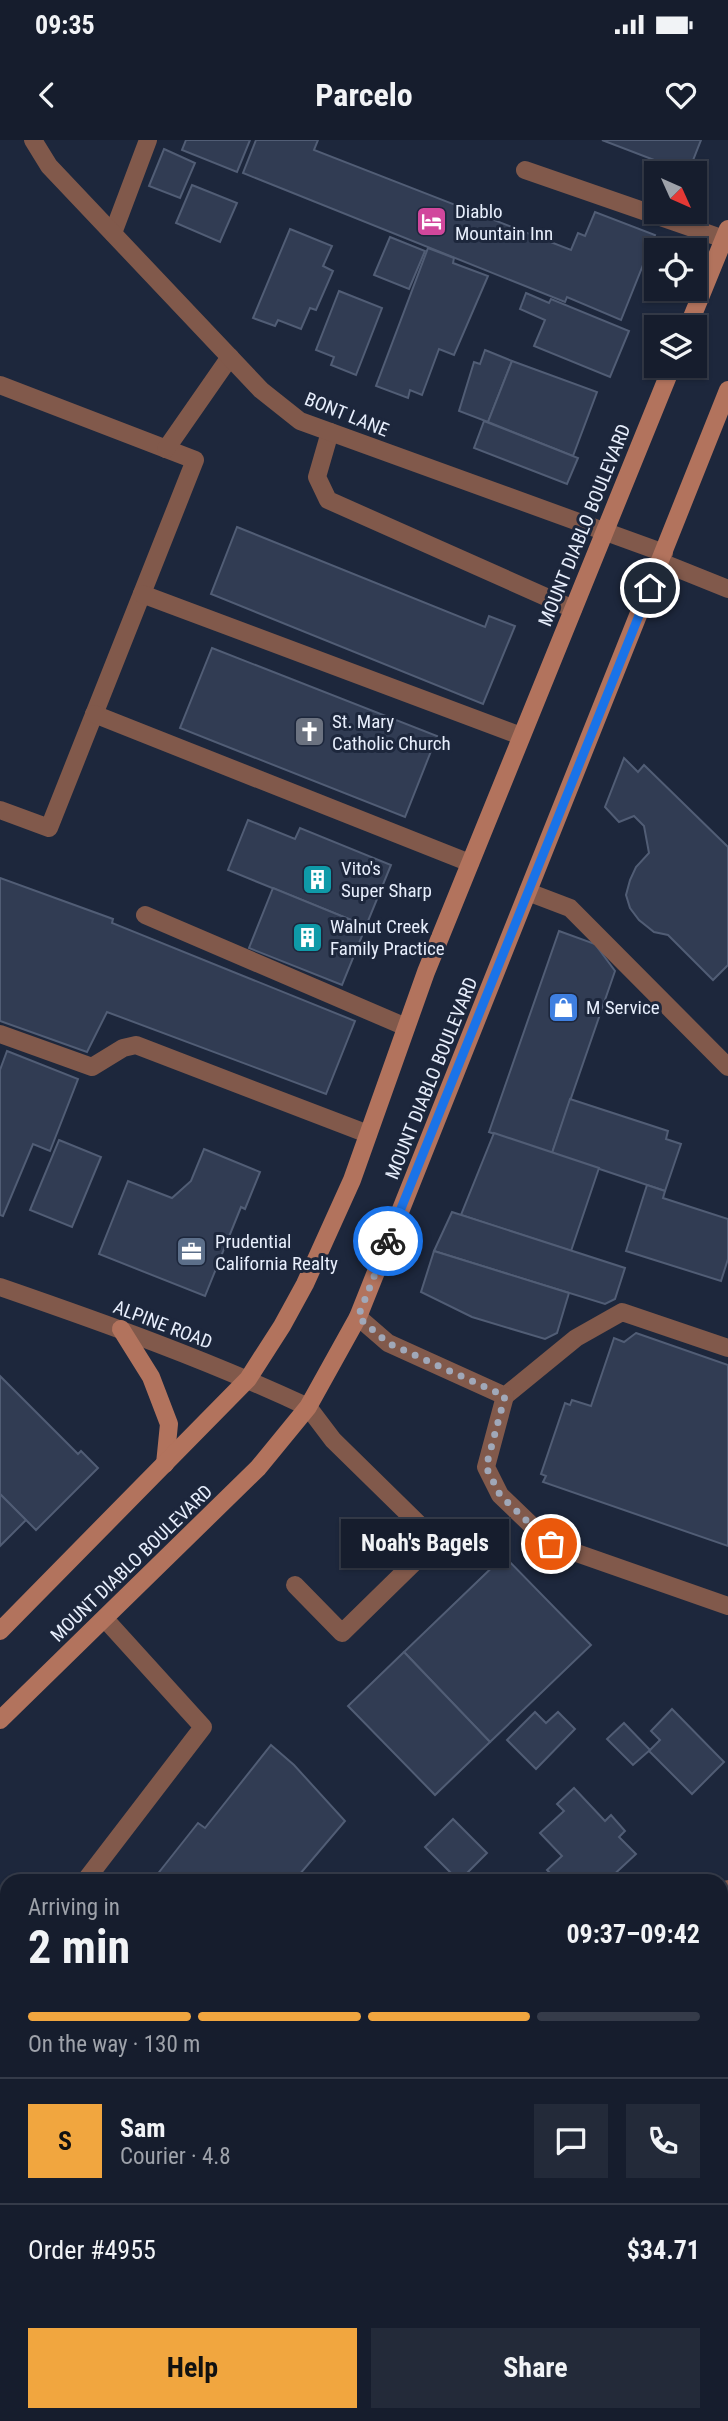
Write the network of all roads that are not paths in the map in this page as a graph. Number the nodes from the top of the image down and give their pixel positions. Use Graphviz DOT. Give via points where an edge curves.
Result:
graph roads {
  1 [pos="33,140"];
  2 [pos="148,140"];
  3 [pos="525,170"];
  4 [pos="113,233"];
  5 [pos="726,234"];
  6 [pos="693,315"];
  7 [pos="230,358"];
  8 [pos="667,378"];
  9 [pos="0,385"];
  10 [pos="728,390"];
  11 [pos="330,432"];
  12 [pos="166,449"];
  13 [pos="605,531"];
  14 [pos="662,558"];
  15 [pos="728,589"];
  16 [pos="142,594"];
  17 [pos="573,609"];
  18 [pos="94,714"];
  19 [pos="521,736"];
  20 [pos="0,810"];
  21 [pos="470,863"];
  22 [pos="528,892"];
  23 [pos="145,915"];
  24 [pos="407,1027"];
  25 [pos="0,1034"];
  26 [pos="728,1067"];
  27 [pos="368,1134"];
  28 [pos="0,1287"];
  29 [pos="358,1317"];
  30 [pos="121,1329"];
  31 [pos="728,1348"];
  32 [pos="248,1379"];
  33 [pos="505,1396"];
  34 [pos="308,1407"];
  35 [pos="165,1464"];
  36 [pos="295,1584"];
  37 [pos="728,1606"];
  38 [pos="105,1619"];
  39 [pos="1,1627"];
  40 [pos="0,1720"];
  41 [pos="90,1874"];
  1 -- 4 [label="street, BONT LANE" via="49,166"];
  2 -- 4 [label="street"];
  3 -- 5 [label="street"];
  4 -- 7 [label="street, BONT LANE"];
  5 -- 6 [label="main road"];
  7 -- 11 [label="street, BONT LANE" via="300,421"];
  7 -- 12 [label="street"];
  8 -- 13 [label="main road, MOUNT DIABLO BOULEVARD"];
  9 -- 12 [label="street"];
  10 -- 14 [label="main road, MOUNT DIABLO BOULEVARD"];
  11 -- 13 [label="street, BONT LANE"];
  11 -- 17 [label="street" via="317,477 328,500"];
  12 -- 16 [label="street" via="195,460"];
  13 -- 14 [label="street, BONT LANE"];
  13 -- 17 [label="main road, MOUNT DIABLO BOULEVARD"];
  14 -- 15 [label="street, BONT LANE"];
  14 -- 22 [label="main road, MOUNT DIABLO BOULEVARD"];
  16 -- 18 [label="street"];
  16 -- 19 [label="street"];
  17 -- 19 [label="main road, MOUNT DIABLO BOULEVARD"];
  18 -- 20 [label="street" via="49,828"];
  18 -- 21 [label="street"];
  19 -- 21 [label="main road, MOUNT DIABLO BOULEVARD"];
  21 -- 24 [label="main road, MOUNT DIABLO BOULEVARD"];
  22 -- 26 [label="street" via="570,908"];
  22 -- 29 [label="main road, MOUNT DIABLO BOULEVARD"];
  23 -- 24 [label="street"];
  24 -- 27 [label="main road, MOUNT DIABLO BOULEVARD"];
  25 -- 27 [label="street" via="92,1067 136,1045"];
  27 -- 32 [label="main road, MOUNT DIABLO BOULEVARD" via="305,1284"];
  28 -- 30 [label="street, ALPINE ROAD"];
  29 -- 33 [label="street" via="388,1343"];
  29 -- 34 [label="main road, MOUNT DIABLO BOULEVARD"];
  30 -- 32 [label="street, ALPINE ROAD"];
  30 -- 35 [label="main road" via="151,1377 169,1424"];
  31 -- 33 [label="street" via="622,1312 576,1338"];
  32 -- 34 [label="street, ALPINE ROAD"];
  32 -- 35 [label="main road, MOUNT DIABLO BOULEVARD"];
  33 -- 37 [label="street" via="486,1467 500,1495 542,1536 551,1544"];
  34 -- 36 [label="street" via="333,1440 436,1541 342,1633"];
  34 -- 38 [label="main road, MOUNT DIABLO BOULEVARD" via="258,1468"];
  35 -- 39 [label="main road, MOUNT DIABLO BOULEVARD"];
  38 -- 40 [label="main road, MOUNT DIABLO BOULEVARD"];
  38 -- 41 [label="street" via="203,1727"];
}
